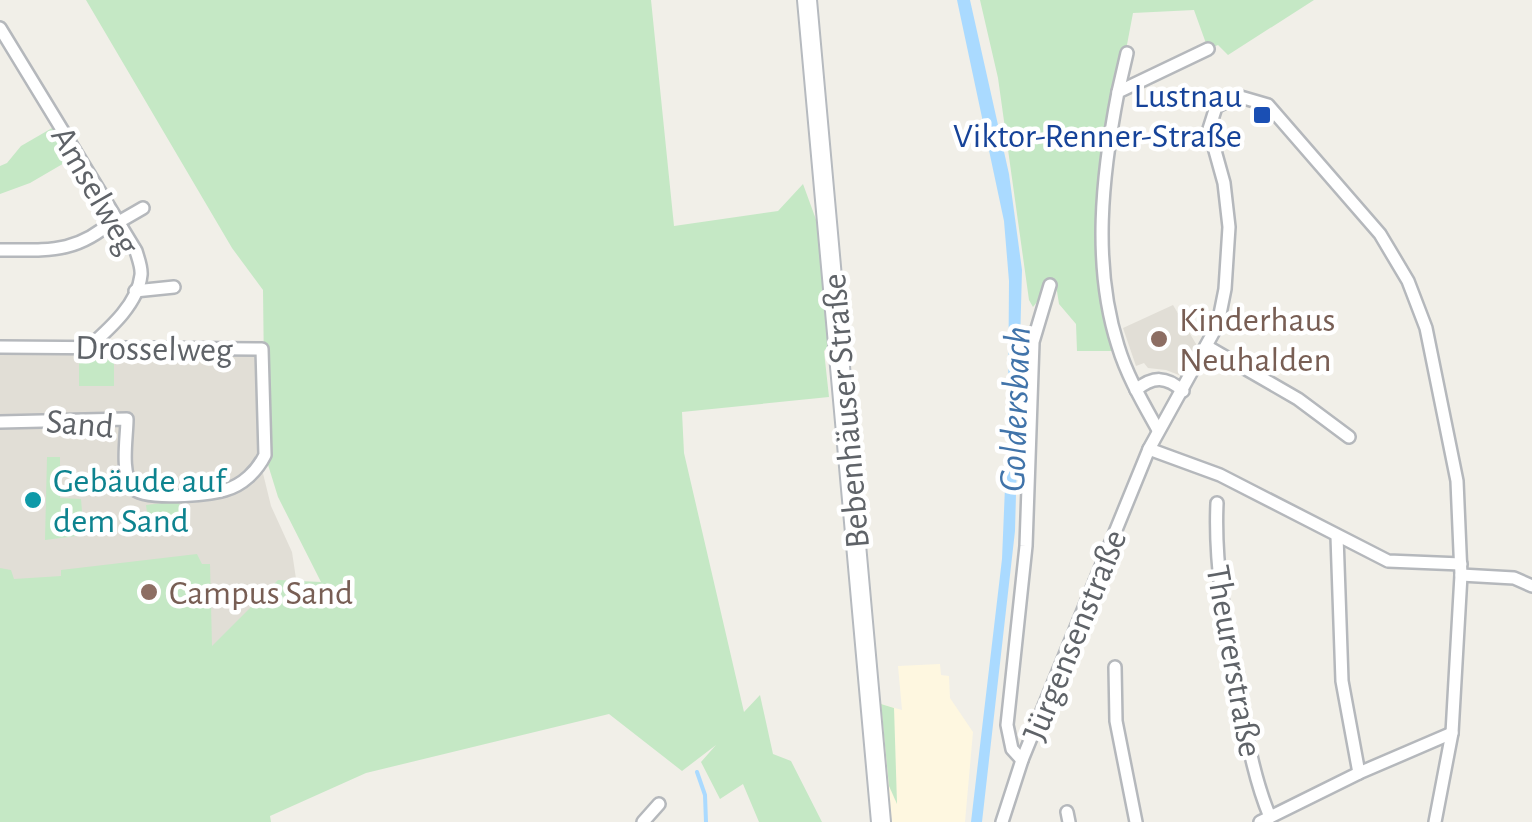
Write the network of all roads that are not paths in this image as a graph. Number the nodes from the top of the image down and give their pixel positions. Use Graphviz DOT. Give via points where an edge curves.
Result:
graph roads {
  1 [pos="807,0"];
  2 [pos="0,28"];
  3 [pos="1208,48"];
  4 [pos="6,49"];
  5 [pos="1127,53"];
  6 [pos="1118,92"];
  7 [pos="143,208"];
  8 [pos="116,221"];
  9 [pos="0,250"];
  10 [pos="1050,285"];
  11 [pos="174,287"];
  12 [pos="135,291"];
  13 [pos="0,347"];
  14 [pos="89,347"];
  15 [pos="1208,347"];
  16 [pos="1136,390"];
  17 [pos="1183,391"];
  18 [pos="0,422"];
  19 [pos="1158,430"];
  20 [pos="1349,437"];
  21 [pos="1149,449"];
  22 [pos="265,455"];
  23 [pos="1217,503"];
  24 [pos="1339,537"];
  25 [pos="1461,570"];
  26 [pos="1532,586"];
  27 [pos="1116,667"];
  28 [pos="1452,733"];
  29 [pos="1022,760"];
  30 [pos="1359,773"];
  31 [pos="660,804"];
  32 [pos="1270,819"];
  33 [pos="643,822"];
  34 [pos="881,822"];
  35 [pos="1002,822"];
  36 [pos="1136,822"];
  37 [pos="1436,822"];
  1 -- 34 [label="main road, Bebenhäuser Straße"];
  2 -- 4 [label="street, Amselweg"];
  3 -- 6 [label="street"];
  4 -- 8 [label="street, Amselweg"];
  5 -- 6 [label="street"];
  6 -- 16 [label="street" via="1102,251 1118,345"];
  7 -- 8 [label="street"];
  8 -- 9 [label="street" via="62,250"];
  8 -- 12 [label="street, Amselweg" via="136,251 142,276"];
  10 -- 29 [label="street" via="1033,342 1026,546 1007,725"];
  11 -- 12 [label="street"];
  12 -- 14 [label="street, Amselweg" via="117,322"];
  13 -- 14 [label="street, Drosselweg"];
  14 -- 22 [label="street, Drosselweg" via="262,349"];
  15 -- 17 [label="street, Jürgensenstraße"];
  15 -- 20 [label="street"];
  15 -- 25 [label="street, Jürgensenstraße" via="1230,244 1210,128 1216,107 1237,96 1268,105 1380,234 1408,282 1426,328 1458,482"];
  16 -- 17 [label="street" via="1162,378"];
  16 -- 19 [label="street"];
  17 -- 19 [label="street, Jürgensenstraße"];
  18 -- 22 [label="street, Sand" via="127,419 130,484 150,495 225,490 243,481"];
  19 -- 21 [label="street, Jürgensenstraße"];
  21 -- 24 [label="street" via="1220,475"];
  21 -- 29 [label="street, Jürgensenstraße"];
  23 -- 32 [label="street, Theurerstraße" via="1215,548 1227,632"];
  24 -- 25 [label="street" via="1388,561"];
  24 -- 30 [label="street" via="1342,681"];
  25 -- 26 [label="street"];
  25 -- 28 [label="street, Jürgensenstraße"];
  27 -- 36 [label="street" via="1116,721"];
  28 -- 30 [label="street"];
  28 -- 37 [label="street, Jürgensenstraße"];
  29 -- 35 [label="street, Jürgensenstraße"];
  30 -- 32 [label="street"];
  31 -- 33 [label="street"];
}
